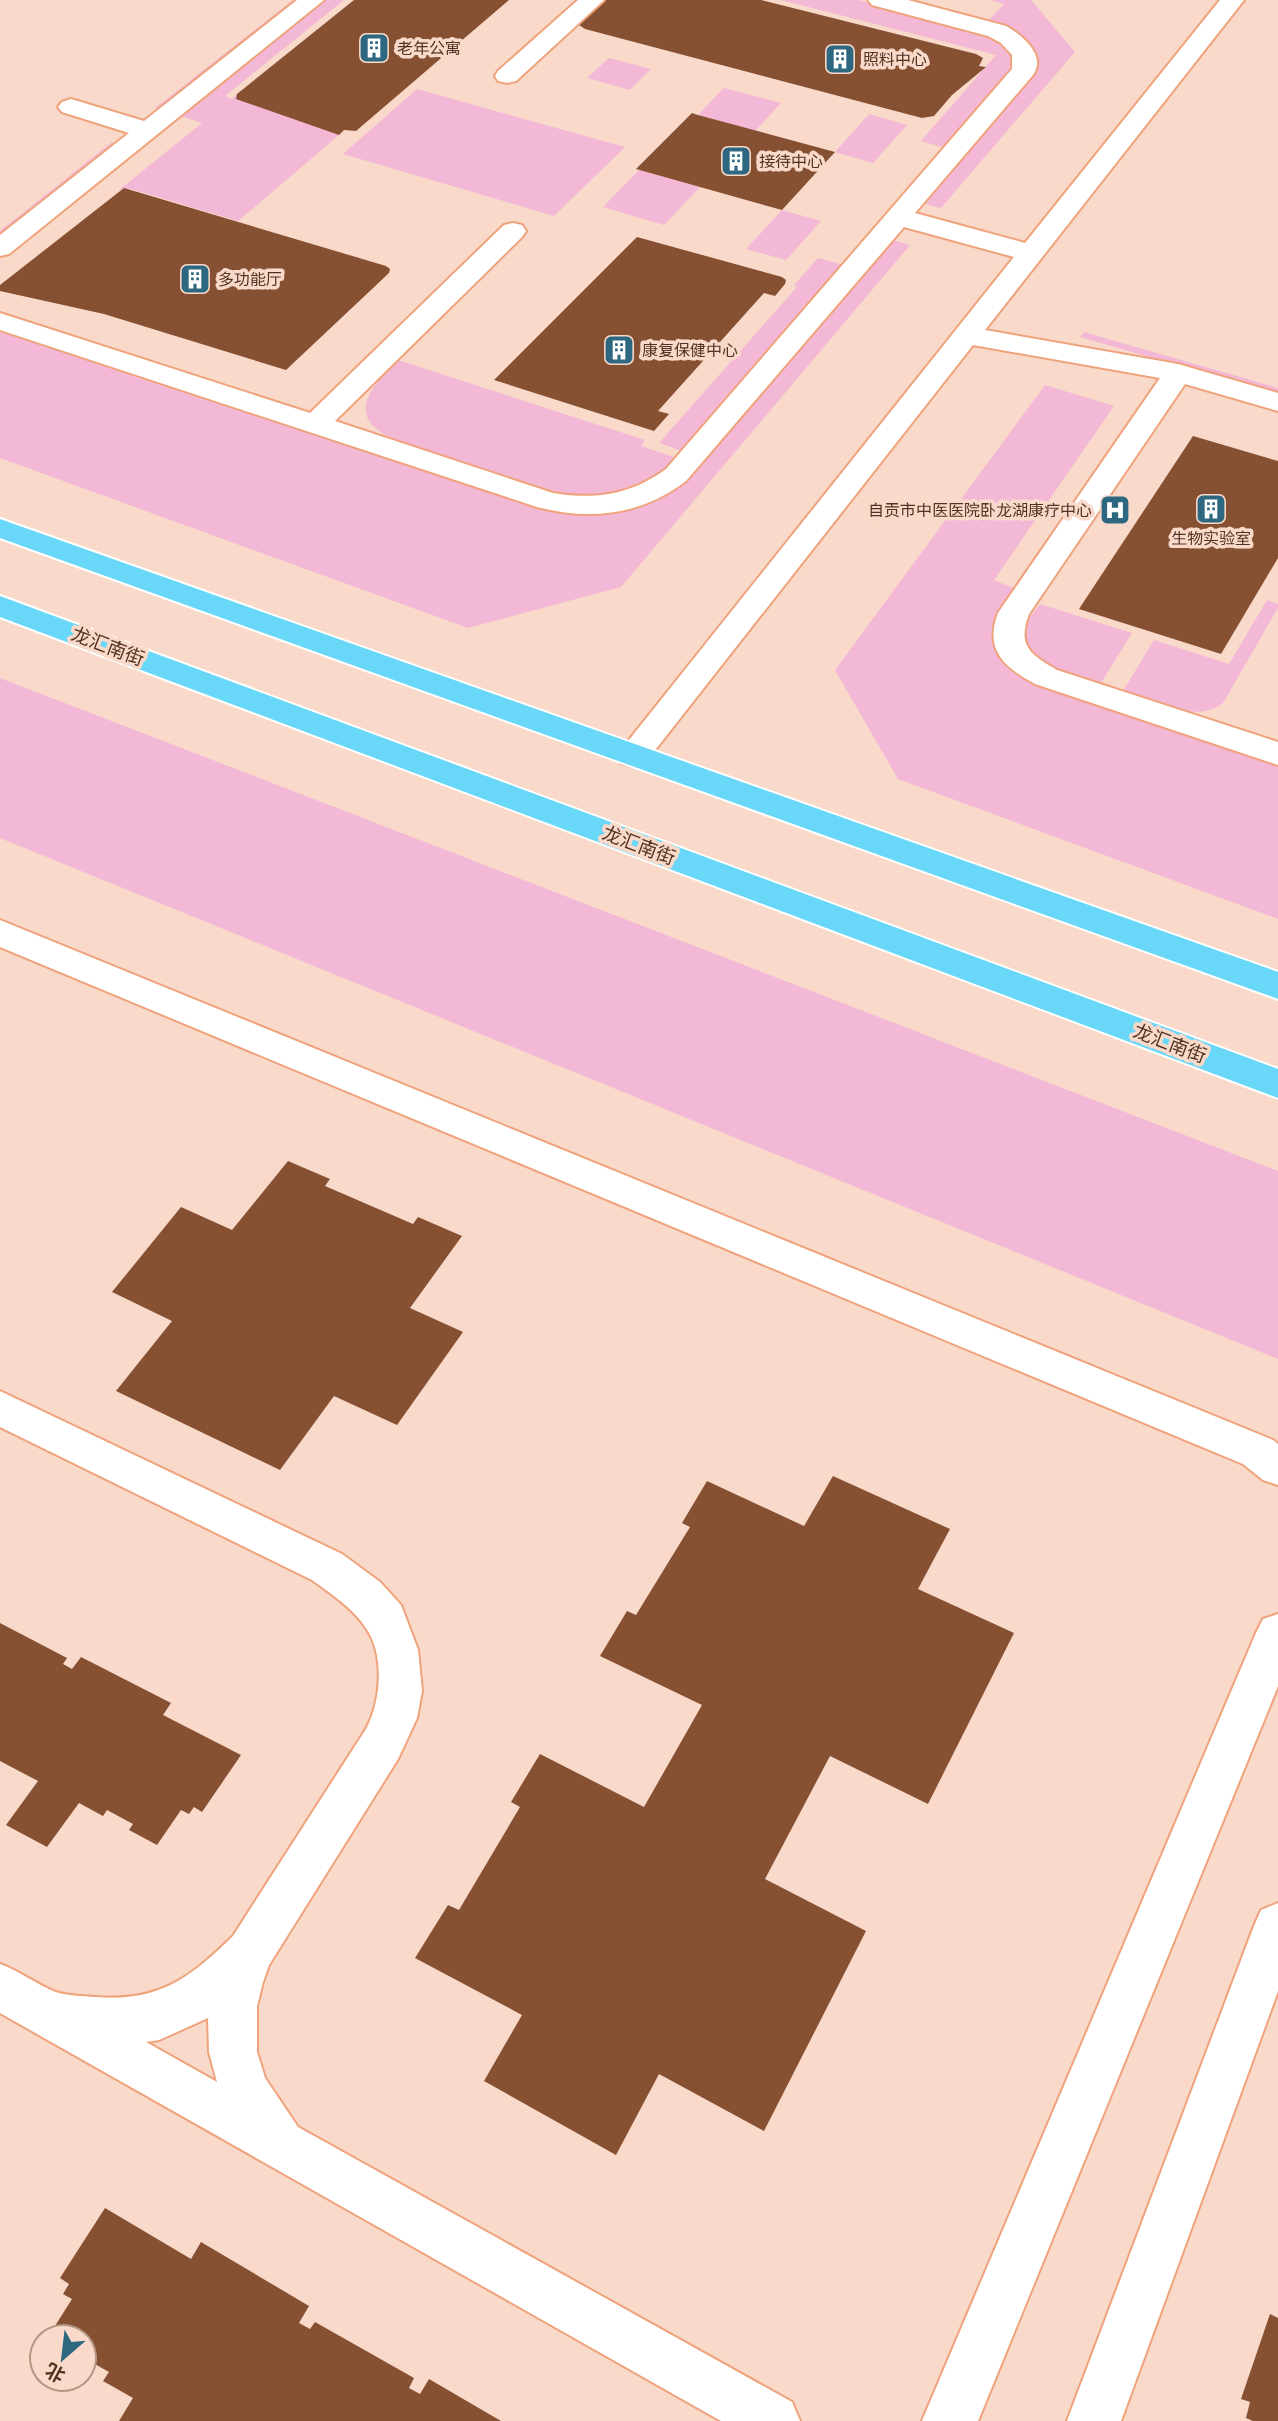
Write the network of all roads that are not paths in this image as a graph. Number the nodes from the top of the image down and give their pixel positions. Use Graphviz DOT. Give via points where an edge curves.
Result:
graph roads {
  1 [pos="312,0"];
  2 [pos="592,0"];
  3 [pos="880,0"];
  4 [pos="1231,0"];
  5 [pos="507,76"];
  6 [pos="71,107"];
  7 [pos="148,130"];
  8 [pos="899,217"];
  9 [pos="513,231"];
  10 [pos="0,248"];
  11 [pos="1029,253"];
  12 [pos="0,321"];
  13 [pos="964,335"];
  14 [pos="1178,373"];
  15 [pos="1278,402"];
  16 [pos="315,425"];
  17 [pos="0,528"];
  18 [pos="0,606"];
  19 [pos="1278,754"];
  20 [pos="633,755"];
  21 [pos="0,933"];
  22 [pos="1278,986"];
  23 [pos="1278,1084"];
  24 [pos="0,1408"];
  25 [pos="1278,1466"];
  26 [pos="1278,1633"];
  27 [pos="1278,1926"];
  28 [pos="250,1952"];
  29 [pos="0,1987"];
  30 [pos="47,2014"];
  31 [pos="293,2154"];
  32 [pos="773,2421"];
  33 [pos="949,2421"];
  34 [pos="1094,2421"];
  1 -- 7 [label="street"];
  2 -- 5 [label="street"];
  3 -- 8 [label="street" via="997,31 1018,46 1026,62 1020,77"];
  4 -- 11 [label="street"];
  6 -- 7 [label="street"];
  7 -- 10 [label="street"];
  8 -- 11 [label="street"];
  8 -- 16 [label="street" via="676,475 633,501 591,507 548,501"];
  9 -- 16 [label="street"];
  11 -- 13 [label="street"];
  12 -- 16 [label="street"];
  13 -- 14 [label="street"];
  13 -- 20 [label="street"];
  14 -- 15 [label="street"];
  14 -- 19 [label="street" via="1014,613 1007,640 1014,654 1046,677"];
  17 -- 20 [label="main road"];
  18 -- 23 [label="main road, 龙汇南街"];
  20 -- 22 [label="main road"];
  21 -- 25 [label="street" via="1258,1452"];
  24 -- 28 [label="street" via="327,1567 357,1588 385,1619 398,1654 402,1692 395,1722"];
  26 -- 33 [label="street"];
  27 -- 34 [label="street"];
  28 -- 30 [label="street" via="199,1999 143,2021 114,2024"];
  28 -- 31 [label="street" via="231,2009 237,2067 244,2093 262,2121"];
  29 -- 30 [label="street"];
  30 -- 31 [label="street"];
  31 -- 32 [label="street"];
}
